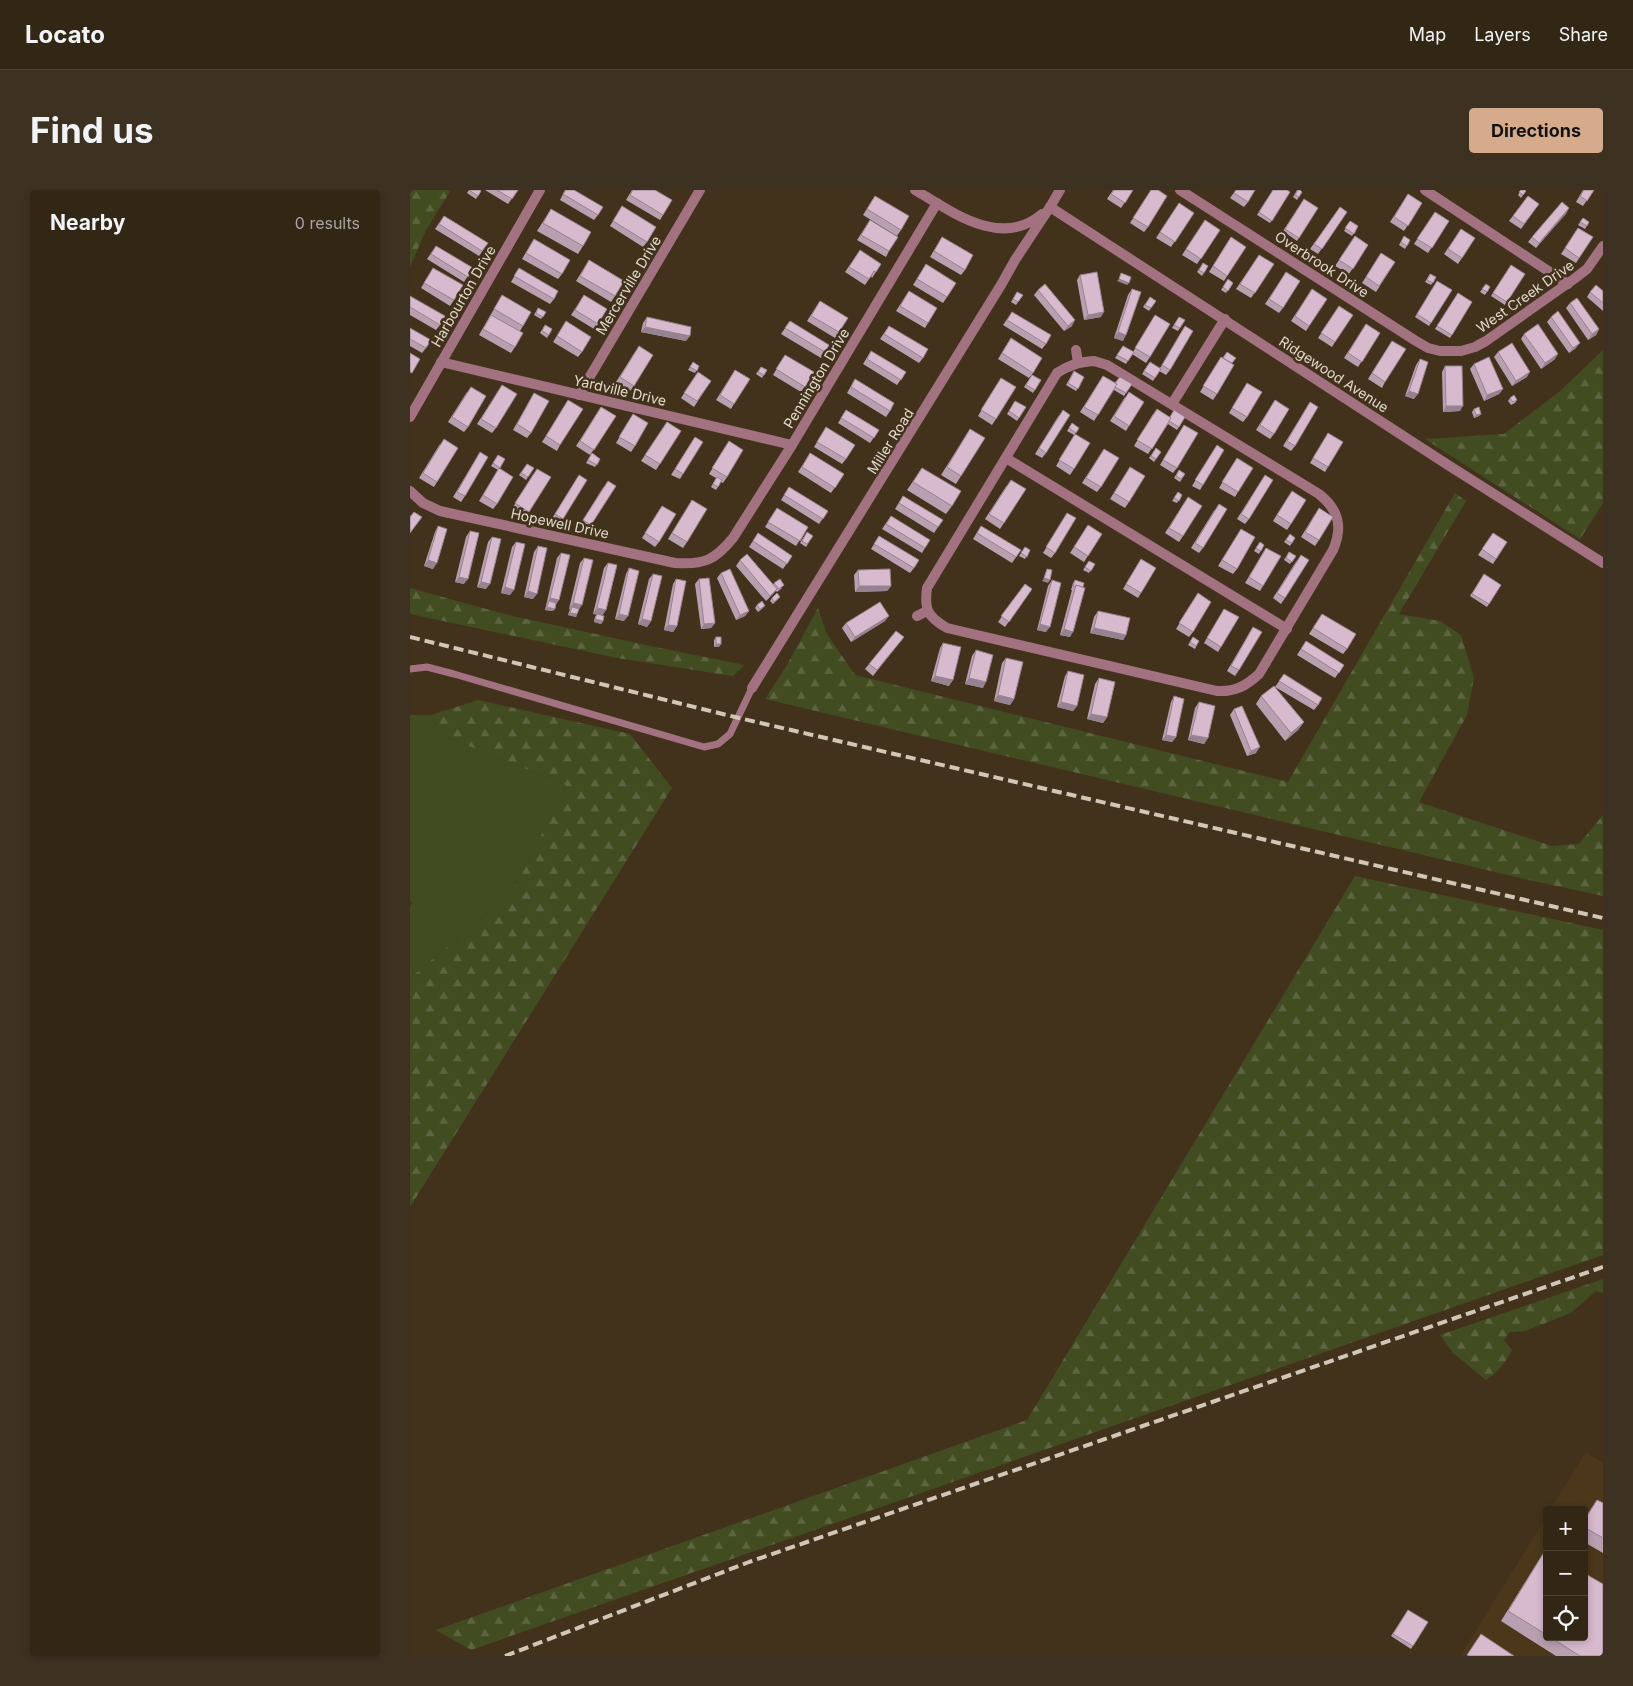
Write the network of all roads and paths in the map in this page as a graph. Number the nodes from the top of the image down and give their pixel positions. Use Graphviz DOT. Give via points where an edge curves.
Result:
graph roads {
  1 [pos="540,190"];
  2 [pos="700,190"];
  3 [pos="915,190"];
  4 [pos="1060,190"];
  5 [pos="1180,190"];
  6 [pos="1425,190"];
  7 [pos="937,203"];
  8 [pos="1050,207"];
  9 [pos="1603,246"];
  10 [pos="1568,284"];
  11 [pos="1225,319"];
  12 [pos="1076,350"];
  13 [pos="1452,351"];
  14 [pos="441,362"];
  15 [pos="1078,362"];
  16 [pos="579,395"];
  17 [pos="1172,404"];
  18 [pos="410,417"];
  19 [pos="792,445"];
  20 [pos="1006,458"];
  21 [pos="410,491"];
  22 [pos="710,560"];
  23 [pos="1603,563"];
  24 [pos="927,610"];
  25 [pos="917,616"];
  26 [pos="1287,629"];
  27 [pos="410,669"];
  28 [pos="752,688"];
  1 -- 14 [label="street, Harbourton Drive"];
  2 -- 16 [label="street, Mercerville Drive"];
  3 -- 7 [label="street"];
  4 -- 8 [label="street, Miller Road"];
  5 -- 13 [label="street, Overbrook Drive" via="1416,341 1428,348"];
  6 -- 10 [label="street"];
  7 -- 8 [label="street" via="986,227 1001,229 1024,226"];
  7 -- 19 [label="street, Pennington Drive"];
  8 -- 11 [label="street, Ridgewood Avenue"];
  8 -- 28 [label="street, Miller Road"];
  9 -- 10 [label="street, West Creek Drive" via="1587,269"];
  10 -- 13 [label="street, West Creek Drive" via="1486,341 1461,352"];
  11 -- 17 [label="street"];
  11 -- 23 [label="street, Ridgewood Avenue"];
  12 -- 15 [label="street"];
  14 -- 16 [label="street, Yardville Drive"];
  14 -- 18 [label="street, Harbourton Drive"];
  15 -- 17 [label="street" via="1107,364"];
  15 -- 20 [label="street" via="1057,374"];
  16 -- 19 [label="street, Yardville Drive"];
  17 -- 26 [label="street" via="1319,494 1333,509 1339,530 1338,540"];
  19 -- 22 [label="street, Pennington Drive" via="734,538"];
  20 -- 24 [label="street" via="927,588"];
  20 -- 26 [label="street"];
  21 -- 22 [label="street, Hopewell Drive" via="423,503 440,511 675,563 693,564"];
  24 -- 25 [label="street"];
  24 -- 26 [label="street" via="936,622 947,628 1227,691 1250,683 1259,674"];
  27 -- 28 [label="lane" via="426,667 454,674 704,747 718,744 730,734"];
}
